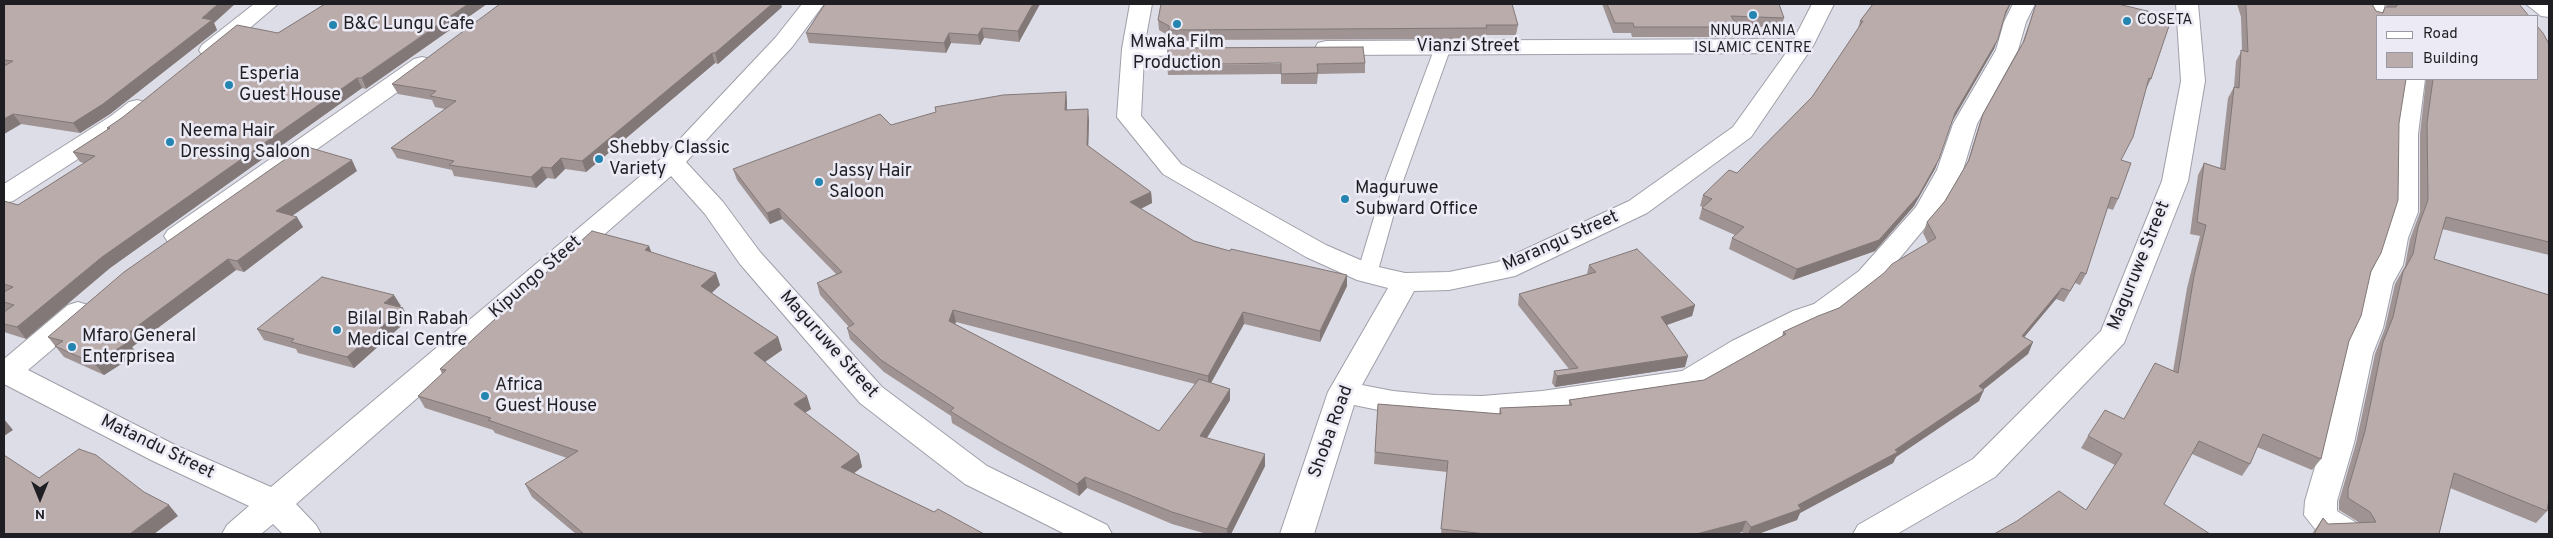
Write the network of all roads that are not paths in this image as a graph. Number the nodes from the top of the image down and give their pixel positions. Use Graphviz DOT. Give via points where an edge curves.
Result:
graph roads {
  1 [pos="267,4"];
  2 [pos="814,4"];
  3 [pos="1141,4"];
  4 [pos="1824,4"];
  5 [pos="2024,4"];
  6 [pos="2187,4"];
  7 [pos="2372,4"];
  8 [pos="2537,4"];
  9 [pos="2549,11"];
  10 [pos="2378,15"];
  11 [pos="1802,46"];
  12 [pos="1443,47"];
  13 [pos="1230,48"];
  14 [pos="1308,48"];
  15 [pos="1133,49"];
  16 [pos="442,50"];
  17 [pos="190,65"];
  18 [pos="2413,80"];
  19 [pos="151,96"];
  20 [pos="672,162"];
  21 [pos="4,195"];
  22 [pos="159,249"];
  23 [pos="1367,274"];
  24 [pos="1405,282"];
  25 [pos="98,296"];
  26 [pos="5,372"];
  27 [pos="1343,392"];
  28 [pos="274,503"];
  29 [pos="239,534"];
  30 [pos="304,534"];
  31 [pos="1095,534"];
  32 [pos="1297,534"];
  33 [pos="1870,534"];
  34 [pos="2348,534"];
  1 -- 17 [label="street"];
  2 -- 20 [label="street, Kipungo Steet" via="784,42"];
  3 -- 15 [label="street, Marangu Street"];
  4 -- 11 [label="street, Marangu Street"];
  5 -- 27 [label="street" via="2007,50 1965,124 1950,170 1926,211 1870,277 1824,311 1742,348 1688,381 1542,402 1482,406 1393,402"];
  6 -- 33 [label="street, Maguruwe Street" via="2193,81 2175,181 2114,336 1984,468"];
  7 -- 10 [label="street"];
  8 -- 9 [label="street"];
  11 -- 12 [label="street, Vianzi Street"];
  11 -- 24 [label="street, Marangu Street" via="1742,132 1638,207 1504,270 1449,281"];
  12 -- 14 [label="street, Vianzi Street"];
  12 -- 23 [label="lane" via="1394,181"];
  13 -- 15 [label="street"];
  15 -- 23 [label="street, Marangu Street" via="1129,117 1172,169 1316,251"];
  16 -- 22 [label="street"];
  18 -- 34 [label="street" via="2406,134 2405,212 2389,266 2379,283 2369,328 2358,353 2338,443 2320,502 2321,515 2329,524"];
  19 -- 21 [label="street" via="120,121"];
  20 -- 28 [label="street, Kipungo Steet"];
  20 -- 31 [label="street, Maguruwe Street" via="714,208 750,258 870,395 976,475"];
  23 -- 24 [label="street, Marangu Street"];
  24 -- 27 [label="street, Shoba Road"];
  25 -- 26 [label="street"];
  26 -- 28 [label="street, Matandu Street" via="164,453"];
  27 -- 32 [label="street, Shoba Road"];
  28 -- 29 [label="street, Kipungo Steet"];
  28 -- 30 [label="street, Matandu Street"];
}
